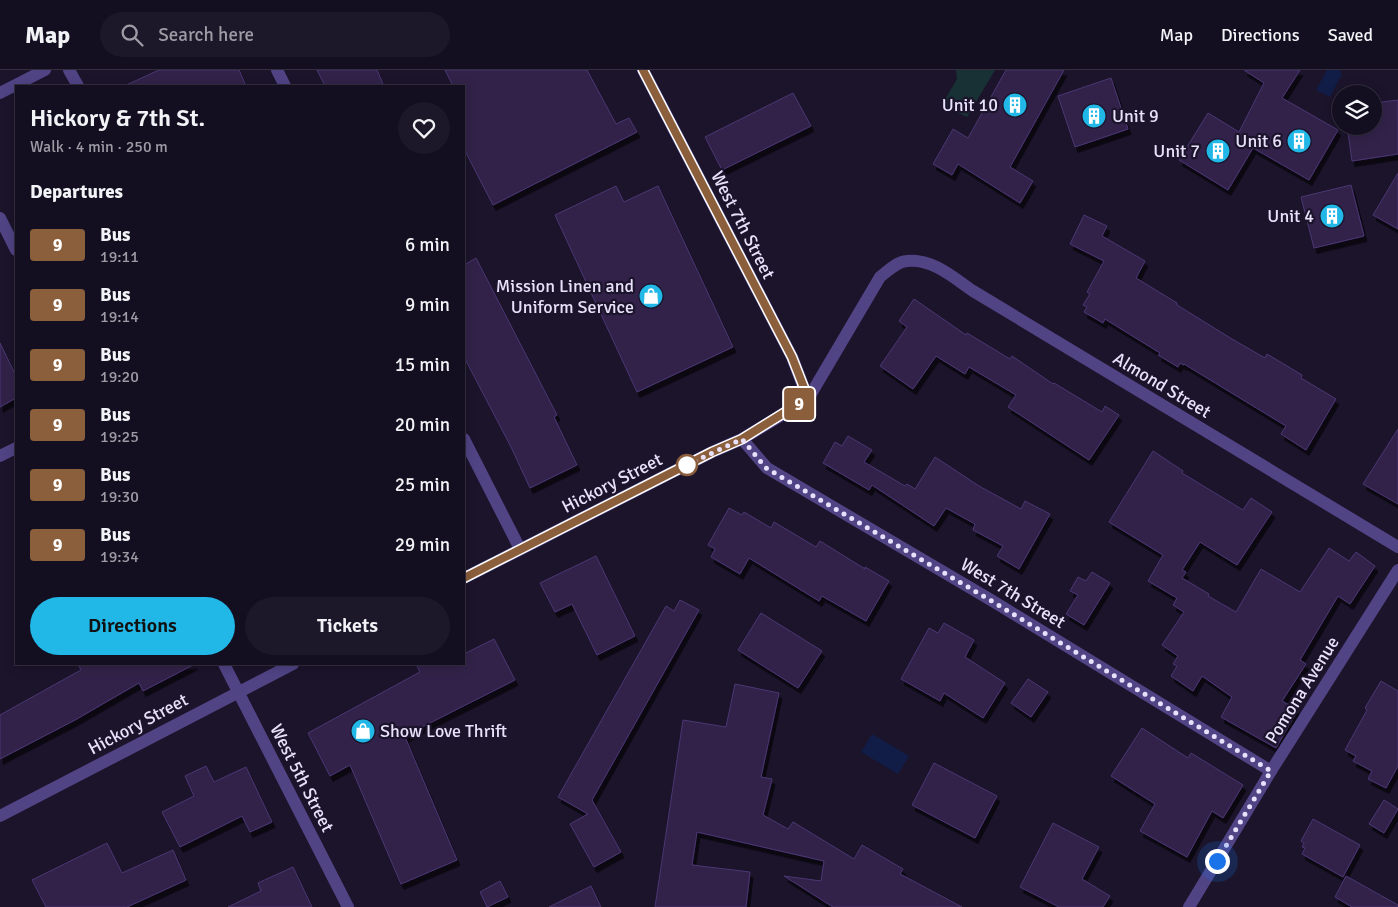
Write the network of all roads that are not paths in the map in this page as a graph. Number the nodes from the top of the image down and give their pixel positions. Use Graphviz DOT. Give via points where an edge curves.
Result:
graph roads {
  1 [pos="45,70"];
  2 [pos="69,70"];
  3 [pos="277,70"];
  4 [pos="643,70"];
  5 [pos="15,85"];
  6 [pos="16,85"];
  7 [pos="77,85"];
  8 [pos="284,85"];
  9 [pos="0,93"];
  10 [pos="0,218"];
  11 [pos="15,248"];
  12 [pos="906,261"];
  13 [pos="808,398"];
  14 [pos="742,439"];
  15 [pos="465,441"];
  16 [pos="15,448"];
  17 [pos="0,456"];
  18 [pos="1398,547"];
  19 [pos="520,549"];
  20 [pos="1398,570"];
  21 [pos="465,577"];
  22 [pos="225,665"];
  23 [pos="291,665"];
  24 [pos="238,691"];
  25 [pos="1271,771"];
  26 [pos="0,816"];
  27 [pos="348,907"];
  28 [pos="1189,907"];
  1 -- 6 [label="street"];
  2 -- 7 [label="street"];
  3 -- 8 [label="street"];
  4 -- 13 [label="street, West 7th Street" via="792,357"];
  5 -- 9 [label="street"];
  10 -- 11 [label="street"];
  12 -- 13 [label="street, Hickory Street" via="880,277"];
  12 -- 18 [label="street, Almond Street" via="923,262 939,268 973,292"];
  13 -- 14 [label="street, Hickory Street"];
  14 -- 19 [label="street, Hickory Street"];
  14 -- 25 [label="street, West 7th Street" via="766,468"];
  15 -- 19 [label="street"];
  16 -- 17 [label="street"];
  19 -- 21 [label="street, Hickory Street"];
  20 -- 25 [label="street, Pomona Avenue"];
  22 -- 24 [label="street, West 5th Street"];
  23 -- 24 [label="street, Hickory Street"];
  24 -- 26 [label="street, Hickory Street"];
  24 -- 27 [label="street, West 5th Street"];
  25 -- 28 [label="street, Pomona Avenue"];
}
